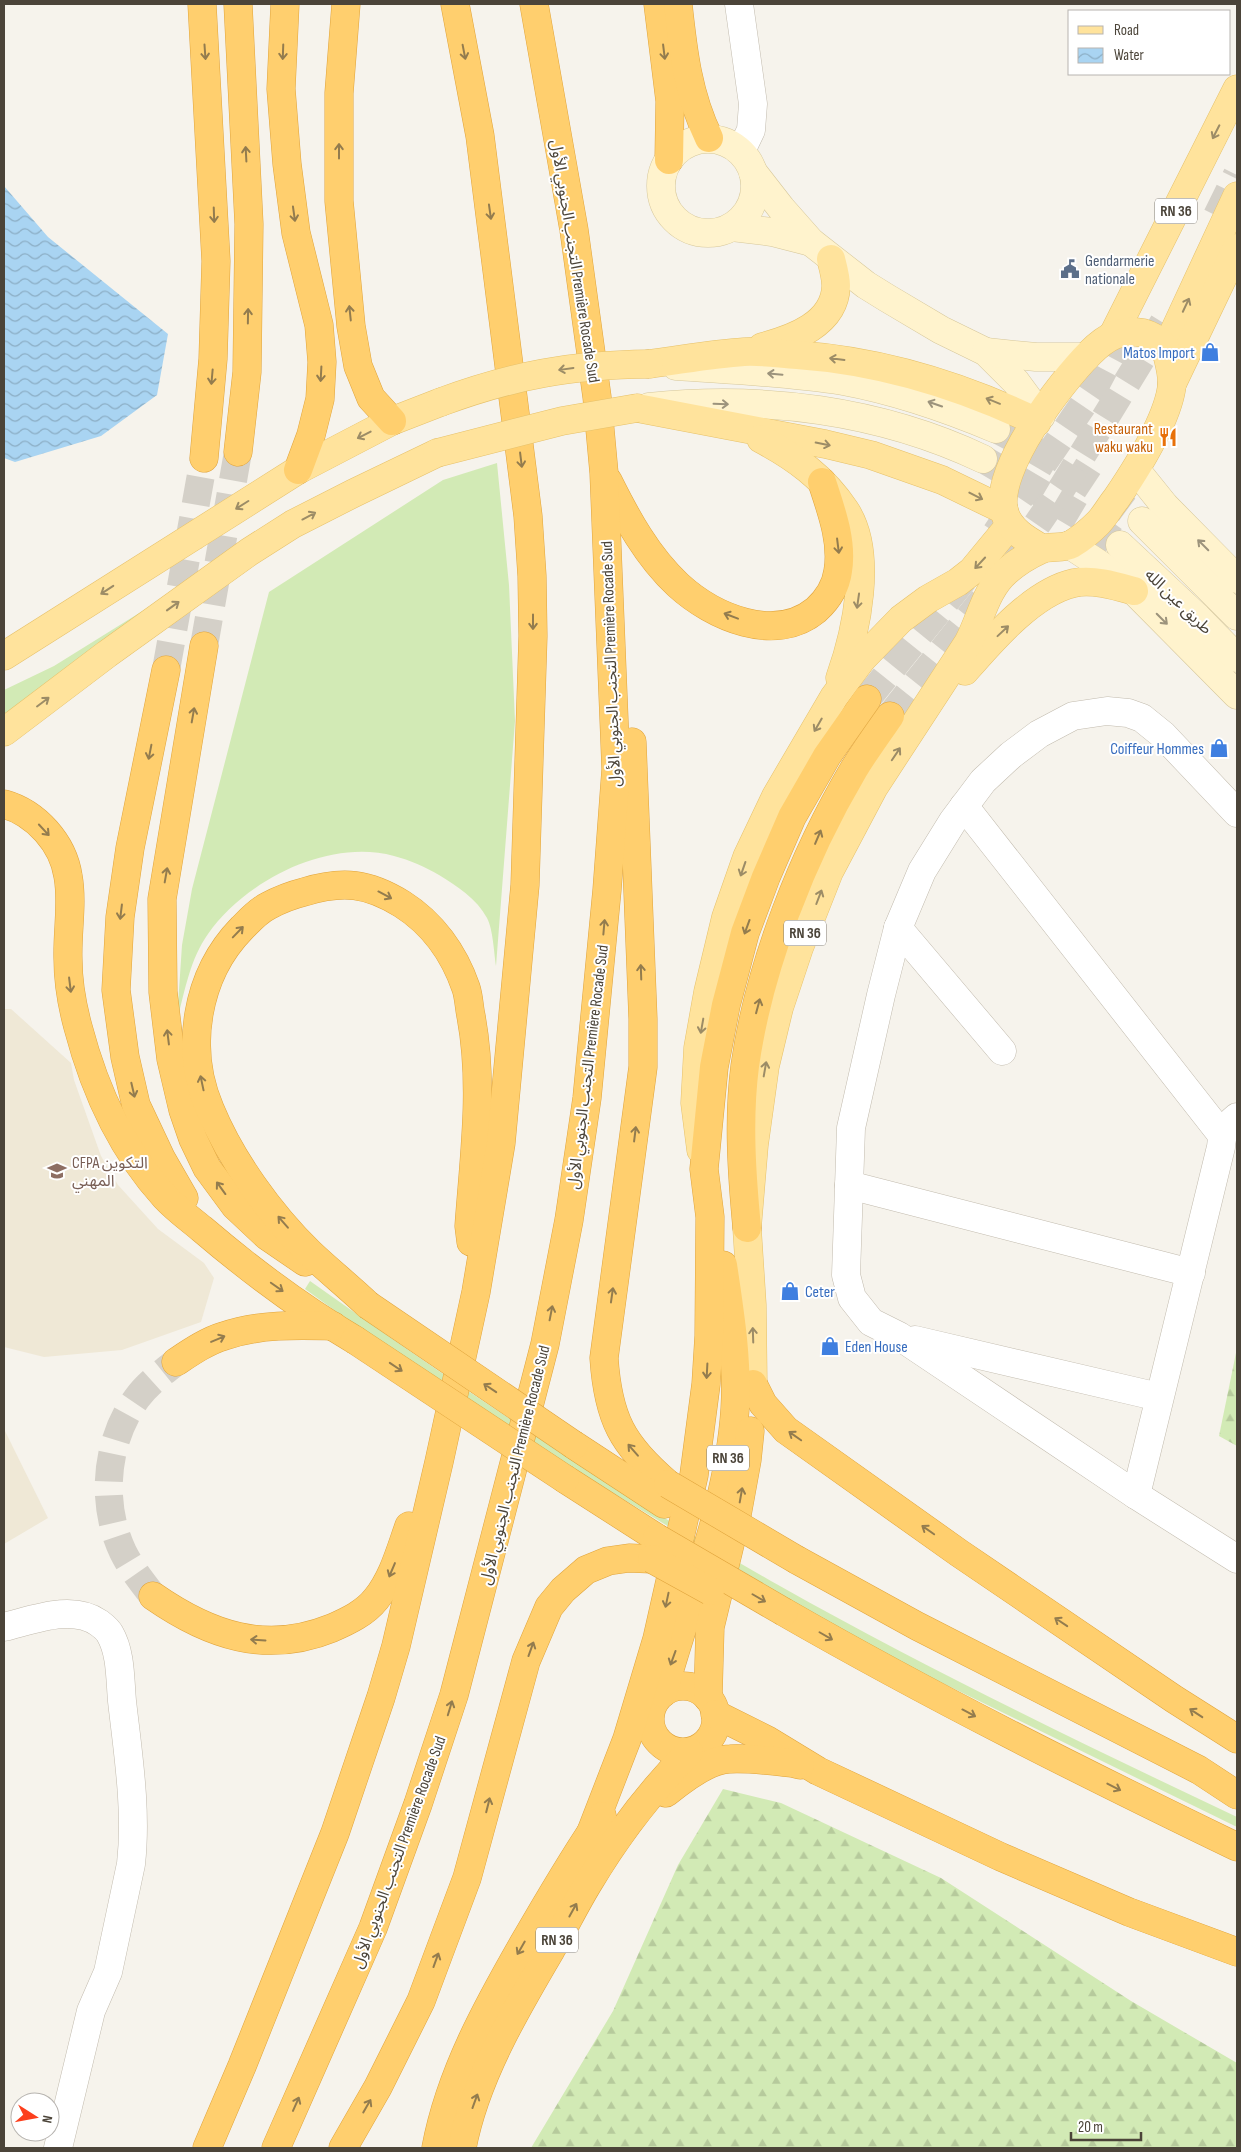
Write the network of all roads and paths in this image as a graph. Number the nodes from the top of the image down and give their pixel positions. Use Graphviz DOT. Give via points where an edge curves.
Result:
graph roads {
  1 [pos="202,4"];
  2 [pos="238,4"];
  3 [pos="285,4"];
  4 [pos="346,4"];
  5 [pos="455,4"];
  6 [pos="534,4"];
  7 [pos="658,4"];
  8 [pos="678,4"];
  9 [pos="739,4"];
  10 [pos="1237,89"];
  11 [pos="709,138"];
  12 [pos="668,160"];
  13 [pos="747,162"];
  14 [pos="1237,196"];
  15 [pos="732,227"];
  16 [pos="1237,248"];
  17 [pos="821,250"];
  18 [pos="1114,333"];
  19 [pos="1166,349"];
  20 [pos="745,352"];
  21 [pos="986,352"];
  22 [pos="1086,357"];
  23 [pos="649,364"];
  24 [pos="1172,384"];
  25 [pos="638,408"];
  26 [pos="1039,419"];
  27 [pos="392,421"];
  28 [pos="996,429"];
  29 [pos="744,430"];
  30 [pos="238,452"];
  31 [pos="204,458"];
  32 [pos="983,459"];
  33 [pos="298,470"];
  34 [pos="1136,470"];
  35 [pos="604,473"];
  36 [pos="822,482"];
  37 [pos="1007,518"];
  38 [pos="1142,521"];
  39 [pos="1070,545"];
  40 [pos="1120,545"];
  41 [pos="1043,549"];
  42 [pos="1237,580"];
  43 [pos="1134,591"];
  44 [pos="1237,616"];
  45 [pos="611,628"];
  46 [pos="204,646"];
  47 [pos="4,656"];
  48 [pos="1237,658"];
  49 [pos="166,670"];
  50 [pos="1237,695"];
  51 [pos="834,697"];
  52 [pos="867,699"];
  53 [pos="890,716"];
  54 [pos="921,717"];
  55 [pos="4,732"];
  56 [pos="4,804"];
  57 [pos="964,806"];
  58 [pos="1237,813"];
  59 [pos="898,928"];
  60 [pos="1002,1051"];
  61 [pos="1230,1126"];
  62 [pos="704,1169"];
  63 [pos="849,1185"];
  64 [pos="710,1217"];
  65 [pos="747,1228"];
  66 [pos="238,1259"];
  67 [pos="1190,1273"];
  68 [pos="476,1292"];
  69 [pos="368,1305"];
  70 [pos="332,1326"];
  71 [pos="899,1336"];
  72 [pos="176,1362"];
  73 [pos="753,1384"];
  74 [pos="1159,1397"];
  75 [pos="439,1462"];
  76 [pos="666,1494"];
  77 [pos="1136,1495"];
  78 [pos="654,1548"];
  79 [pos="1237,1558"];
  80 [pos="795,1568"];
  81 [pos="153,1596"];
  82 [pos="782,1621"];
  83 [pos="4,1627"];
  84 [pos="663,1692"];
  85 [pos="712,1706"];
  86 [pos="650,1727"];
  87 [pos="1237,1739"];
  88 [pos="693,1751"];
  89 [pos="730,1758"];
  90 [pos="818,1771"];
  91 [pos="1237,1794"];
  92 [pos="1237,1804"];
  93 [pos="602,1839"];
  94 [pos="1237,1847"];
  95 [pos="1237,1853"];
  96 [pos="1237,1952"];
  97 [pos="58,2148"];
  98 [pos="206,2148"];
  99 [pos="276,2148"];
  100 [pos="342,2148"];
  101 [pos="436,2148"];
  102 [pos="462,2148"];
  1 -- 31 [label="highway, one-way" via="216,261 213,359"];
  30 -- 2 [label="highway, one-way" via="247,372 249,224"];
  3 -- 33 [label="highway, one-way" via="281,89 287,164 296,233 319,325 322,362 320,399"];
  27 -- 4 [label="highway, one-way" via="371,398 358,366 351,326 339,200 339,93"];
  5 -- 68 [label="highway, one-way" via="480,136 507,340 529,524 533,605 525,885 501,1143"];
  6 -- 35 [label="highway, التجنب الجنوبي الأول Première Rocade Sud" via="574,230"];
  7 -- 12 [label="highway, one-way" via="670,101"];
  8 -- 11 [label="highway" via="690,92"];
  9 -- 13 [label="street" via="753,104"];
  10 -- 18 [label="main road, RN 36, one-way"];
  11 -- 12 [label="street" via="686,144"];
  11 -- 13 [label="street" via="726,142"];
  12 -- 15 [label="street" via="661,182 665,205 671,215 684,226 700,232"];
  13 -- 15 [label="street" via="755,185 752,203 742,219"];
  13 -- 17 [label="street" via="781,208"];
  19 -- 14 [label="main road, one-way"];
  15 -- 17 [label="street" via="772,232"];
  16 -- 24 [label="main road"];
  17 -- 20 [label="main road" via="836,283 833,301 824,315 800,335"];
  17 -- 21 [label="street" via="887,298"];
  18 -- 19 [label="main road" via="1130,331 1145,334 1162,343"];
  18 -- 22 [label="main road"];
  19 -- 24 [label="main road"];
  20 -- 23 [label="main road"];
  26 -- 20 [label="main road, one-way" via="903,371 815,356"];
  21 -- 22 [label="street"];
  21 -- 26 [label="street" via="1016,382"];
  22 -- 26 [label="main road"];
  23 -- 27 [label="main road, one-way, bridge" via="564,368 481,387"];
  28 -- 23 [label="street, one-way" via="935,404 843,381"];
  24 -- 34 [label="main road" via="1159,422"];
  25 -- 29 [label="main road"];
  25 -- 32 [label="street, one-way" via="688,403 834,412 911,430"];
  55 -- 25 [label="main road, one-way, bridge" via="248,552 302,520 437,453 562,421"];
  26 -- 37 [label="main road" via="1013,460 1003,488"];
  27 -- 33 [label="main road, one-way"];
  29 -- 36 [label="main road" via="784,452"];
  29 -- 37 [label="main road, one-way" via="825,444 899,464 942,480"];
  33 -- 47 [label="main road, one-way"];
  34 -- 39 [label="main road" via="1099,522"];
  42 -- 34 [label="street, one-way" via="1165,506"];
  36 -- 35 [label="highway, one-way" via="836,529 839,552 838,572 832,590 821,606 806,618 789,625 770,627 725,615 680,586 644,546"];
  35 -- 45 [label="highway, التجنب الجنوبي الأول Première Rocade Sud"];
  36 -- 51 [label="main road, one-way" via="846,512 854,531 861,577 850,646"];
  37 -- 41 [label="main road" via="1023,537"];
  37 -- 51 [label="main road, one-way" via="972,571 901,619 878,641"];
  38 -- 44 [label="street, طريق عين الله"];
  39 -- 41 [label="main road"];
  39 -- 43 [label="street"];
  40 -- 48 [label="street, طريق عين الله"];
  41 -- 54 [label="main road, RN 36" via="996,583 985,600 968,643"];
  43 -- 50 [label="street, one-way"];
  54 -- 43 [label="main road, one-way" via="985,648 1050,591 1075,583 1105,584"];
  76 -- 45 [label="highway, one-way" via="626,1441 608,1394 604,1358 643,1066 635,789 629,703"];
  99 -- 45 [label="highway, التجنب الجنوبي الأول Première Rocade Sud, one-way" via="373,1928 440,1741 545,1344 587,1098 606,900 616,769"];
  69 -- 46 [label="highway, one-way" via="267,1236 234,1206 207,1168 183,1110 171,1059 163,992 162,899"];
  49 -- 66 [label="highway, one-way" via="130,848 120,917 116,990 125,1057 136,1105 185,1201"];
  51 -- 62 [label="main road, one-way" via="776,796 747,857 726,917 698,1048 694,1103"];
  52 -- 62 [label="highway, one-way" via="827,756 792,817 745,933 714,1067"];
  65 -- 53 [label="highway, one-way" via="742,1174 745,1066 768,968 824,823 855,767"];
  65 -- 54 [label="main road, RN 36, one-way" via="765,1066 779,1008 799,948 829,872 874,787"];
  56 -- 66 [label="highway, one-way" via="28,814 44,828 64,859 68,876 71,990 78,1026 108,1113 134,1156 165,1197"];
  57 -- 58 [label="street" via="1011,755 1039,734 1073,716 1107,712 1128,713 1142,718 1163,735"];
  57 -- 59 [label="street" via="922,870"];
  57 -- 61 [label="street"];
  59 -- 60 [label="street"];
  59 -- 63 [label="street" via="851,1128"];
  61 -- 67 [label="street" via="1221,1147"];
  62 -- 64 [label="highway"];
  63 -- 67 [label="street"];
  63 -- 71 [label="street" via="846,1275 852,1298 871,1322"];
  64 -- 84 [label="highway, RN 36, one-way" via="723,1265 731,1320 735,1408 720,1496"];
  64 -- 93 [label="highway, one-way" via="706,1384 694,1475 657,1639"];
  73 -- 65 [label="main road, RN 36, one-way"];
  66 -- 70 [label="highway, one-way"];
  67 -- 74 [label="street"];
  69 -- 68 [label="highway, one-way" via="309,1251 242,1171 209,1108 196,1054 196,1027 204,994 218,959 232,938 267,906 310,890 344,883 380,892 419,915 436,932 466,988 474,1032 479,1097 469,1226"];
  68 -- 75 [label="highway"];
  76 -- 69 [label="highway, one-way, bridge" via="574,1445"];
  72 -- 70 [label="highway, one-way" via="224,1336 256,1328"];
  70 -- 78 [label="highway, one-way, bridge" via="565,1479"];
  71 -- 74 [label="street"];
  71 -- 77 [label="street"];
  85 -- 73 [label="highway, RN 36, one-way" via="710,1627 747,1460"];
  87 -- 73 [label="highway, one-way" via="968,1558 786,1430 763,1404"];
  74 -- 77 [label="street"];
  75 -- 81 [label="highway, one-way" via="420,1496 387,1584 376,1601 354,1618 312,1636 285,1641 255,1641 200,1624"];
  75 -- 98 [label="highway" via="396,1646 366,1746 310,1898"];
  76 -- 80 [label="highway"];
  77 -- 79 [label="street"];
  78 -- 82 [label="highway, one-way, bridge"];
  100 -- 78 [label="highway, one-way" via="378,2087 421,2001 467,1878 526,1662 550,1607 563,1590 586,1570"];
  80 -- 91 [label="highway" via="917,1626 1199,1770"];
  80 -- 92 [label="highway" via="1077,1726"];
  82 -- 94 [label="highway, one-way" via="855,1653 1001,1730"];
  82 -- 95 [label="highway" via="960,1730 1141,1820"];
  83 -- 97 [label="street" via="61,1614 80,1615 110,1632 118,1655 130,1782 131,1864 108,1972 91,2011"];
  84 -- 85 [label="highway" via="691,1687"];
  84 -- 86 [label="highway" via="652,1708"];
  85 -- 88 [label="highway" via="713,1733 704,1745"];
  85 -- 90 [label="highway"];
  86 -- 88 [label="highway" via="660,1744 669,1750"];
  86 -- 93 [label="highway, RN 36" via="622,1785"];
  88 -- 89 [label="highway"];
  88 -- 93 [label="highway, RN 36"];
  89 -- 90 [label="highway" via="792,1763"];
  89 -- 93 [label="highway" via="680,1782"];
  90 -- 96 [label="highway" via="1063,1885"];
  93 -- 101 [label="highway, RN 36, one-way" via="518,1952 470,2043 448,2098"];
  102 -- 93 [label="highway, RN 36, one-way" via="484,2078 530,1985 589,1882"];
}
